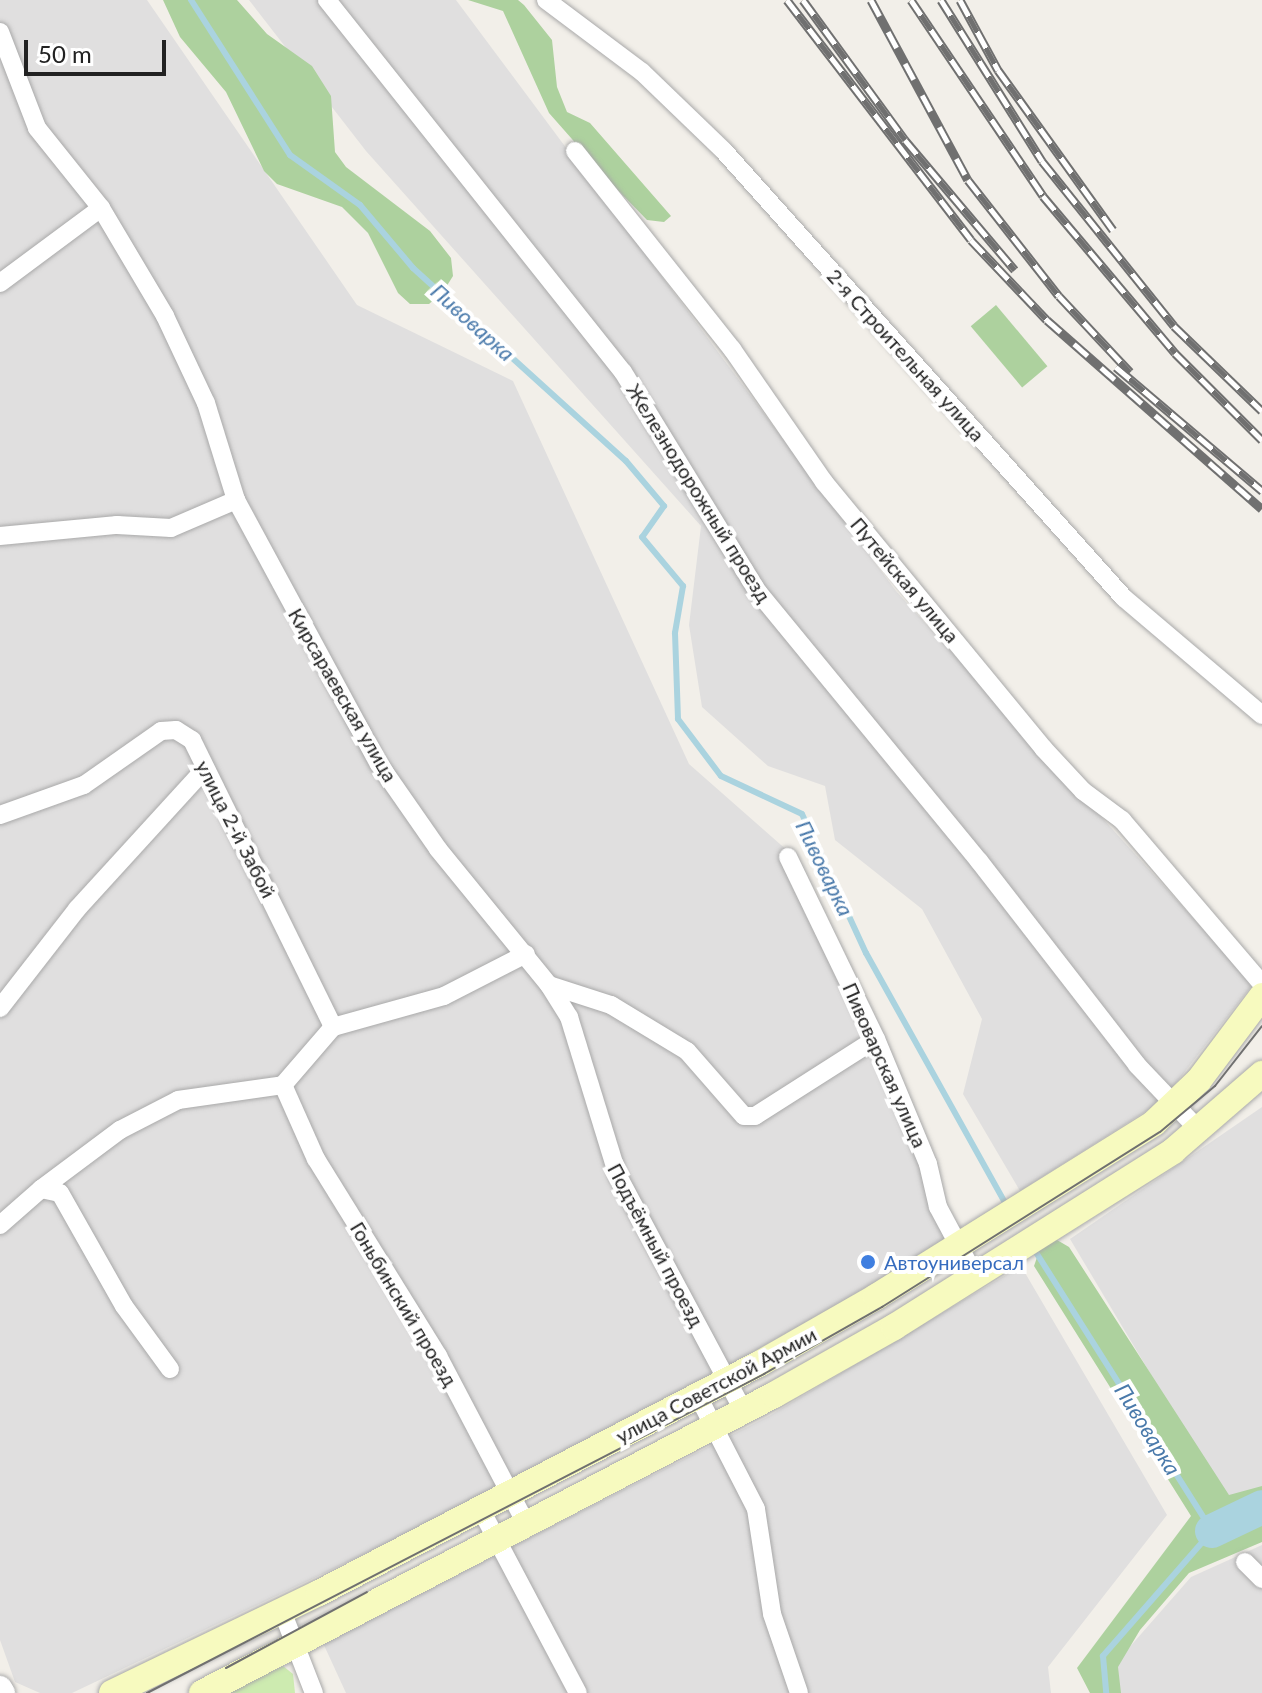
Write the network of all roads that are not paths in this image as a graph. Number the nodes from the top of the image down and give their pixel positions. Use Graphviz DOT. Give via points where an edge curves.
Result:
graph roads {
  1 [pos="327,0"];
  2 [pos="546,0"];
  3 [pos="0,32"];
  4 [pos="575,151"];
  5 [pos="101,208"];
  6 [pos="0,283"];
  7 [pos="236,500"];
  8 [pos="0,536"];
  9 [pos="1262,715"];
  10 [pos="204,770"];
  11 [pos="0,815"];
  12 [pos="788,857"];
  13 [pos="526,954"];
  14 [pos="1262,984"];
  15 [pos="549,985"];
  16 [pos="1262,996"];
  17 [pos="0,1008"];
  18 [pos="333,1027"];
  19 [pos="876,1039"];
  20 [pos="1261,1074"];
  21 [pos="283,1085"];
  22 [pos="1176,1105"];
  23 [pos="1199,1130"];
  24 [pos="41,1189"];
  25 [pos="0,1225"];
  26 [pos="966,1241"];
  27 [pos="984,1270"];
  28 [pos="170,1369"];
  29 [pos="728,1380"];
  30 [pos="698,1396"];
  31 [pos="743,1410"];
  32 [pos="714,1425"];
  33 [pos="510,1492"];
  34 [pos="480,1508"];
  35 [pos="525,1522"];
  36 [pos="496,1538"];
  37 [pos="1245,1562"];
  38 [pos="1262,1579"];
  39 [pos="282,1611"];
  40 [pos="299,1643"];
  41 [pos="0,1688"];
  42 [pos="129,1690"];
  43 [pos="3,1693"];
  44 [pos="202,1693"];
  45 [pos="314,1693"];
  46 [pos="578,1693"];
  47 [pos="799,1693"];
  1 -- 22 [label="street, Железнодорожный проезд" via="623,372 758,592 979,861 1137,1065"];
  2 -- 9 [label="street, 2-я Строительная улица" via="642,72 723,150 1124,598"];
  3 -- 5 [label="street, Кирсараевская улица" via="37,128"];
  4 -- 14 [label="street, Путейская улица" via="732,349 824,482 1043,748 1083,791 1122,820"];
  5 -- 6 [label="street"];
  5 -- 7 [label="street, Кирсараевская улица" via="165,316 200,391"];
  7 -- 8 [label="street" via="171,528 117,525"];
  7 -- 13 [label="street, Кирсараевская улица" via="379,764 438,849"];
  10 -- 11 [label="street, улица 2-й Забой" via="192,740 176,730 161,731 84,785"];
  10 -- 17 [label="street" via="77,909"];
  10 -- 18 [label="street, улица 2-й Забой"];
  12 -- 19 [label="street, Пивоварская улица"];
  13 -- 15 [label="street, Кирсараевская улица"];
  13 -- 18 [label="street" via="444,996"];
  15 -- 19 [label="street" via="611,1005 687,1051 744,1116 755,1116"];
  15 -- 29 [label="street, Подъёмный проезд" via="569,1017 618,1176"];
  16 -- 22 [label="main road, улица Советской Армии"];
  18 -- 21 [label="street"];
  19 -- 26 [label="street, Пивоварская улица" via="928,1164 938,1207"];
  20 -- 23 [label="main road, улица Советской Армии"];
  21 -- 24 [label="street" via="178,1100 120,1130"];
  21 -- 33 [label="street, Гоньбинский проезд" via="316,1159 438,1356"];
  22 -- 23 [label="street, Железнодорожный проезд"];
  22 -- 26 [label="main road, улица Советской Армии"];
  23 -- 27 [label="main road, улица Советской Армии"];
  24 -- 25 [label="street"];
  24 -- 28 [label="street" via="60,1193 74,1210 124,1306"];
  26 -- 27 [label="street, Пивоварская улица"];
  26 -- 29 [label="main road, улица Советской Армии"];
  27 -- 31 [label="main road, улица Советской Армии"];
  29 -- 30 [label="main road, улица Советской Армии"];
  29 -- 31 [label="street, Подъёмный проезд"];
  30 -- 32 [label="street"];
  30 -- 33 [label="main road, улица Советской Армии"];
  31 -- 32 [label="main road, улица Советской Армии"];
  32 -- 35 [label="main road, улица Советской Армии"];
  32 -- 47 [label="street" via="756,1509 772,1614"];
  33 -- 34 [label="main road, улица Советской Армии"];
  33 -- 35 [label="street, Гоньбинский проезд"];
  34 -- 36 [label="street"];
  34 -- 39 [label="main road, улица Советской Армии"];
  35 -- 36 [label="main road, улица Советской Армии"];
  36 -- 40 [label="main road, улица Советской Армии"];
  36 -- 46 [label="street"];
  37 -- 38 [label="street"];
  39 -- 40 [label="street"];
  39 -- 42 [label="main road, улица Советской Армии"];
  40 -- 44 [label="main road, улица Советской Армии"];
  40 -- 45 [label="street"];
  41 -- 43 [label="street"];
}
